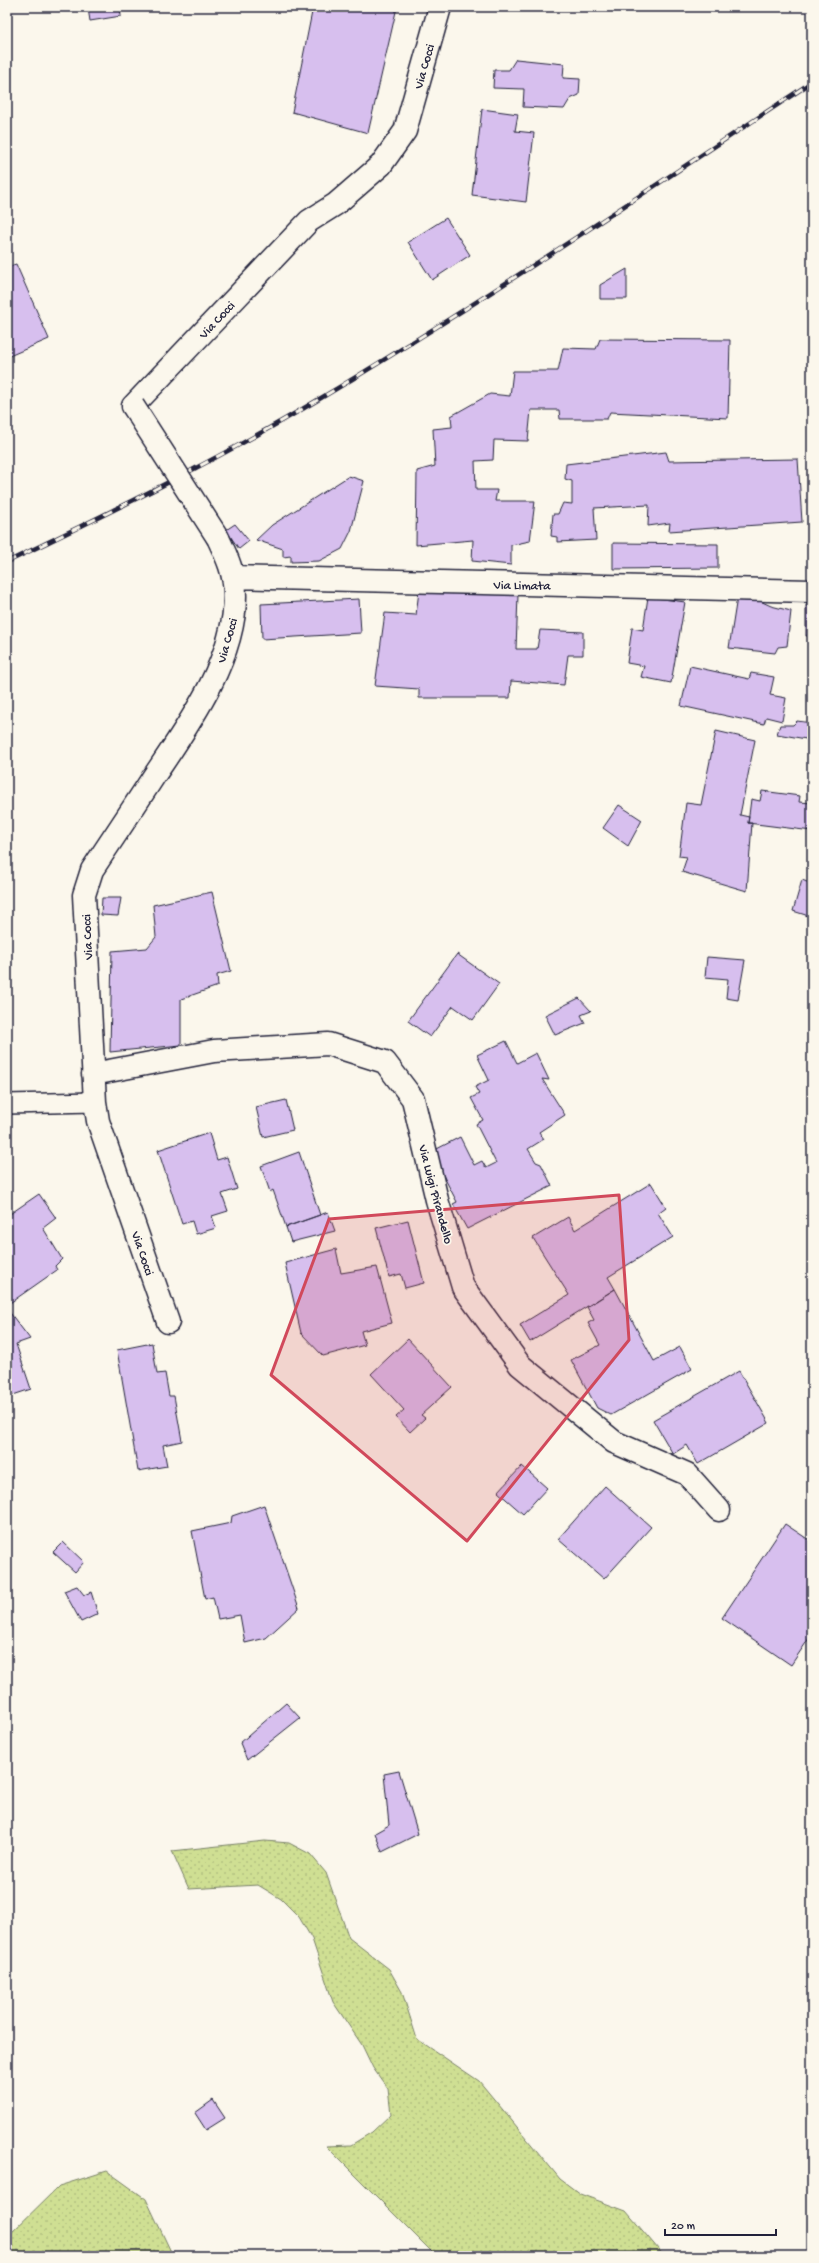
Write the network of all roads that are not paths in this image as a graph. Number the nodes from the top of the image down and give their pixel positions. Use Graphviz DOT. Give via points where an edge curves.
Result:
graph roads {
  1 [pos="440,7"];
  2 [pos="233,577"];
  3 [pos="812,591"];
  4 [pos="93,1074"];
  5 [pos="95,1102"];
  6 [pos="7,1104"];
  7 [pos="168,1322"];
  8 [pos="719,1510"];
  1 -- 2 [label="street, Via Cocci, bridge" via="405,131 381,165 336,204 308,221 133,406 218,538 232,565"];
  2 -- 3 [label="street, Via Limata"];
  2 -- 4 [label="street, Via Cocci" via="233,624 215,676 184,732 92,870 84,895"];
  4 -- 5 [label="street, Via Cocci"];
  4 -- 8 [label="street, Via Luigi Pirandello" via="214,1051 328,1044 385,1062 413,1098 437,1200 463,1287 520,1365 614,1442 687,1474"];
  5 -- 6 [label="lane"];
  5 -- 7 [label="street, Via Cocci" via="98,1121"];
}
